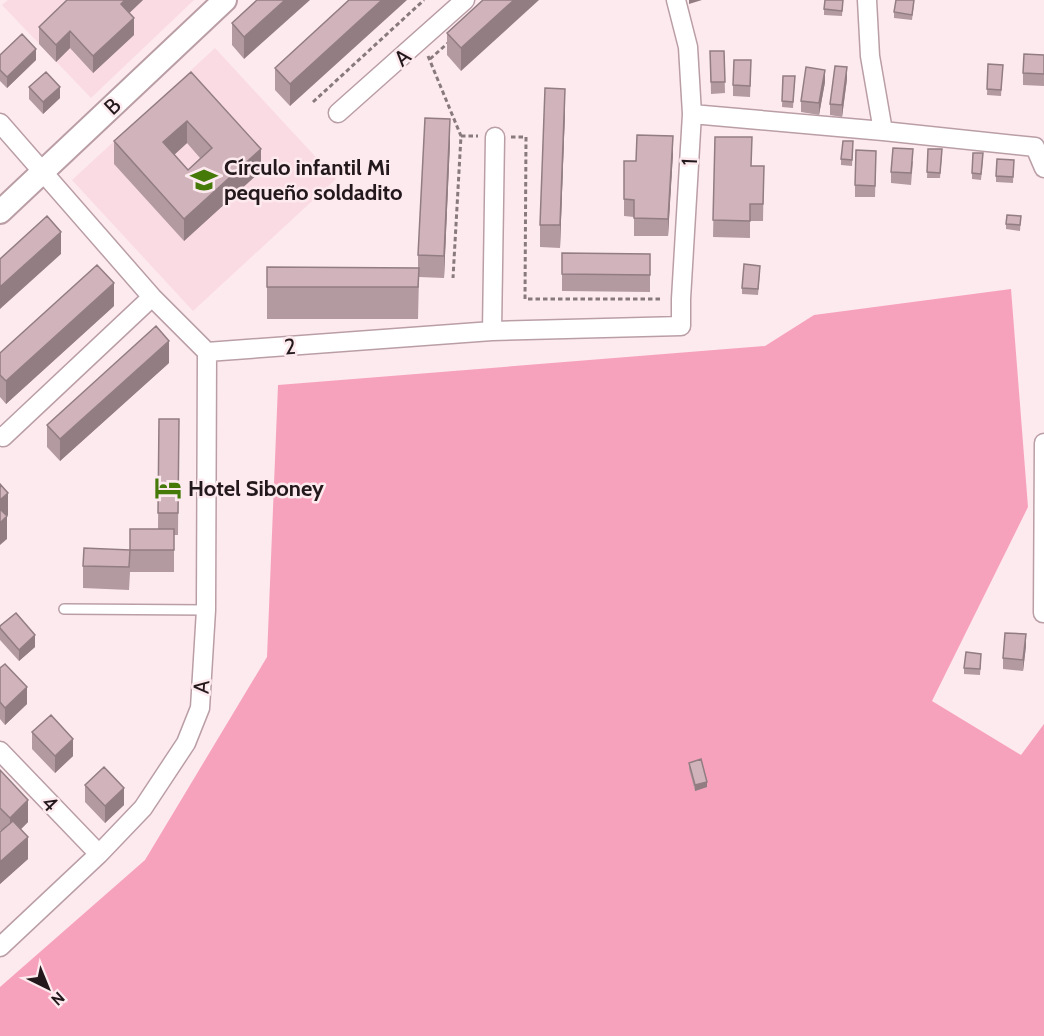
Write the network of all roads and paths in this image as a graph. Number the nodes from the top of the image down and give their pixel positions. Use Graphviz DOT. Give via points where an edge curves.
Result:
graph roads {
  1 [pos="225,0"];
  2 [pos="424,0"];
  3 [pos="465,0"];
  4 [pos="676,0"];
  5 [pos="867,0"];
  6 [pos="454,37"];
  7 [pos="421,41"];
  8 [pos="430,59"];
  9 [pos="313,102"];
  10 [pos="338,113"];
  11 [pos="692,114"];
  12 [pos="0,123"];
  13 [pos="883,130"];
  14 [pos="461,136"];
  15 [pos="495,137"];
  16 [pos="1040,146"];
  17 [pos="1044,168"];
  18 [pos="42,172"];
  19 [pos="0,212"];
  20 [pos="453,278"];
  21 [pos="152,297"];
  22 [pos="681,299"];
  23 [pos="681,326"];
  24 [pos="492,331"];
  25 [pos="207,352"];
  26 [pos="2,437"];
  27 [pos="1044,443"];
  28 [pos="64,609"];
  29 [pos="206,610"];
  30 [pos="1042,613"];
  31 [pos="0,751"];
  32 [pos="99,854"];
  33 [pos="0,947"];
  1 -- 18 [label="street, B"];
  2 -- 9 [label="path"];
  3 -- 7 [label="street, A"];
  4 -- 11 [label="street, 1" via="688,47"];
  5 -- 13 [label="street" via="870,56"];
  6 -- 8 [label="path"];
  7 -- 8 [label="path"];
  7 -- 10 [label="street, A"];
  8 -- 14 [label="path"];
  11 -- 13 [label="street"];
  11 -- 22 [label="street, 1"];
  12 -- 18 [label="street"];
  13 -- 16 [label="street"];
  14 -- 15 [label="path"];
  14 -- 20 [label="path"];
  15 -- 22 [label="path" via="526,137 525,299"];
  15 -- 24 [label="street"];
  16 -- 17 [label="street"];
  18 -- 19 [label="street, B"];
  18 -- 21 [label="street"];
  21 -- 25 [label="street"];
  21 -- 26 [label="street"];
  22 -- 23 [label="street, 1"];
  23 -- 24 [label="street, 2"];
  24 -- 25 [label="street, 2"];
  25 -- 29 [label="street, A"];
  27 -- 30 [label="street"];
  28 -- 29 [label="lane"];
  29 -- 32 [label="street, A" via="200,708 186,743 143,808"];
  31 -- 32 [label="street, 4"];
  32 -- 33 [label="street, A"];
}
